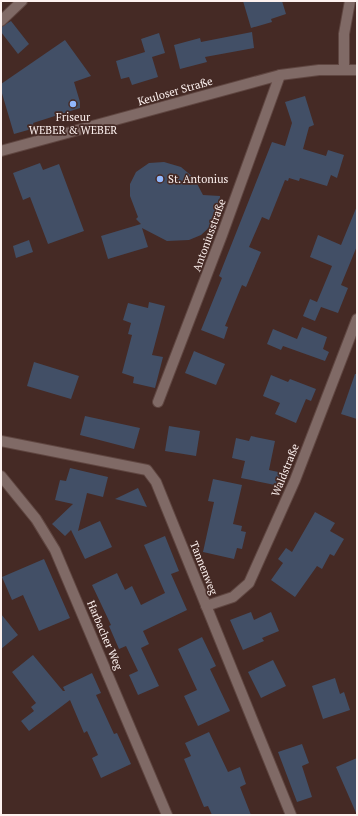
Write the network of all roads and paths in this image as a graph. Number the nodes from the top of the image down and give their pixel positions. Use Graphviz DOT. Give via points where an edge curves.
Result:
graph roads {
  1 [pos="22,1"];
  2 [pos="350,1"];
  3 [pos="1,21"];
  4 [pos="344,70"];
  5 [pos="357,70"];
  6 [pos="280,75"];
  7 [pos="1,151"];
  8 [pos="357,319"];
  9 [pos="158,402"];
  10 [pos="1,441"];
  11 [pos="1,476"];
  12 [pos="206,606"];
  13 [pos="167,815"];
  14 [pos="291,815"];
  1 -- 3 [label="street"];
  2 -- 4 [label="street" via="344,34"];
  4 -- 5 [label="street, Keuloser Straße"];
  4 -- 6 [label="street, Keuloser Straße" via="300,71"];
  6 -- 7 [label="street, Keuloser Straße"];
  6 -- 9 [label="street, Antoniusstraße"];
  8 -- 12 [label="street, Waldstraße" via="295,480 249,583 232,596"];
  10 -- 12 [label="street, Tannenweg" via="147,470 156,482"];
  11 -- 13 [label="street, Harbacher Weg" via="36,519 55,550"];
  12 -- 14 [label="street, Tannenweg"];
}
